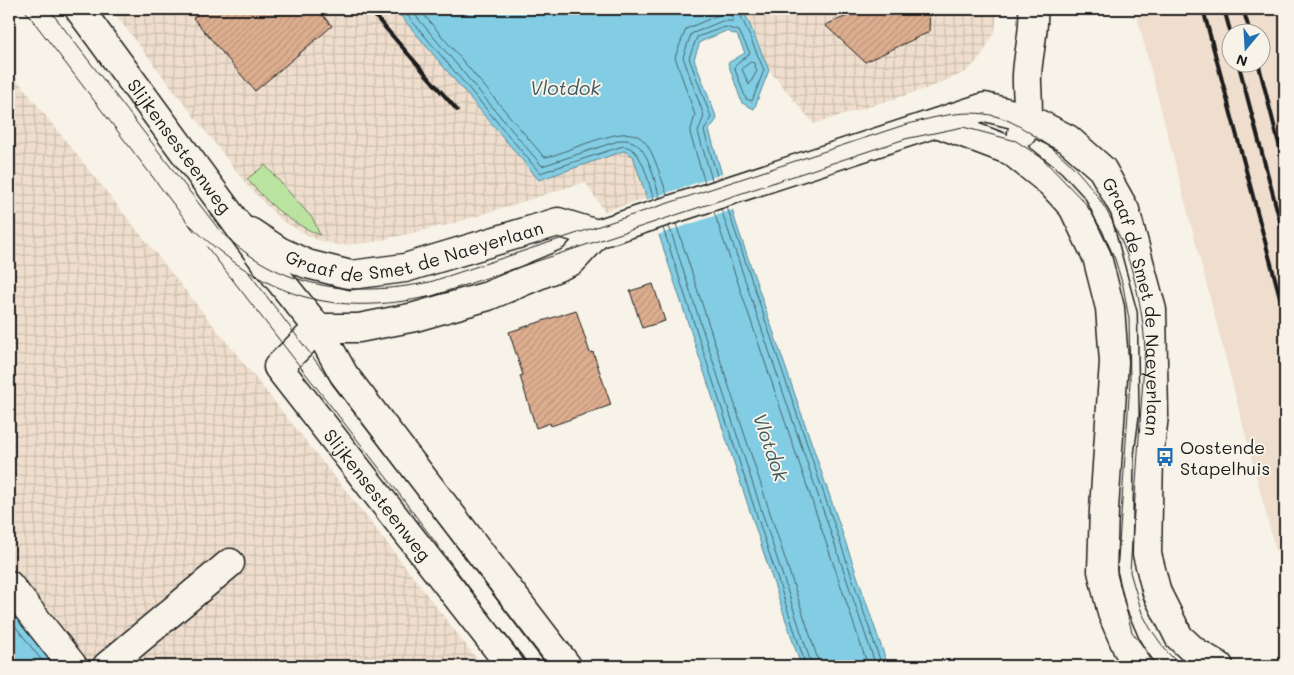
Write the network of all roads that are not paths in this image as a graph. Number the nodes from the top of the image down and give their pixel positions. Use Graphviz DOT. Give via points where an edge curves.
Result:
graph roads {
  1 [pos="79,9"];
  2 [pos="1033,9"];
  3 [pos="1025,117"];
  4 [pos="937,123"];
  5 [pos="1011,151"];
  6 [pos="239,225"];
  7 [pos="597,234"];
  8 [pos="318,328"];
  9 [pos="230,563"];
  10 [pos="9,585"];
  11 [pos="73,666"];
  12 [pos="107,666"];
  13 [pos="510,666"];
  14 [pos="567,666"];
  15 [pos="1138,666"];
  16 [pos="1219,666"];
  1 -- 6 [label="street, Slijkensesteenweg"];
  2 -- 3 [label="street"];
  3 -- 4 [label="street, Graaf de Smet de Naeyerlaan" via="985,107"];
  3 -- 5 [label="street" via="1024,129"];
  3 -- 16 [label="street, Graaf de Smet de Naeyerlaan" via="1068,139 1102,169 1125,210 1152,310 1154,416 1147,554 1157,594 1179,637 1194,652"];
  4 -- 5 [label="street, Graaf de Smet de Naeyerlaan"];
  4 -- 7 [label="street, Graaf de Smet de Naeyerlaan"];
  5 -- 15 [label="street, Graaf de Smet de Naeyerlaan" via="1051,183 1073,207 1097,257 1110,308 1114,362 1102,571 1112,613"];
  6 -- 7 [label="street, Graaf de Smet de Naeyerlaan" via="279,251 308,264 351,274 404,268 558,222"];
  6 -- 8 [label="street, Slijkensesteenweg"];
  7 -- 8 [label="street, Graaf de Smet de Naeyerlaan" via="572,261 488,296 415,317 359,328"];
  8 -- 13 [label="street, Slijkensesteenweg" via="278,367"];
  8 -- 14 [label="street, Slijkensesteenweg" via="344,375"];
  9 -- 12 [label="street"];
  10 -- 11 [label="street"];
}
